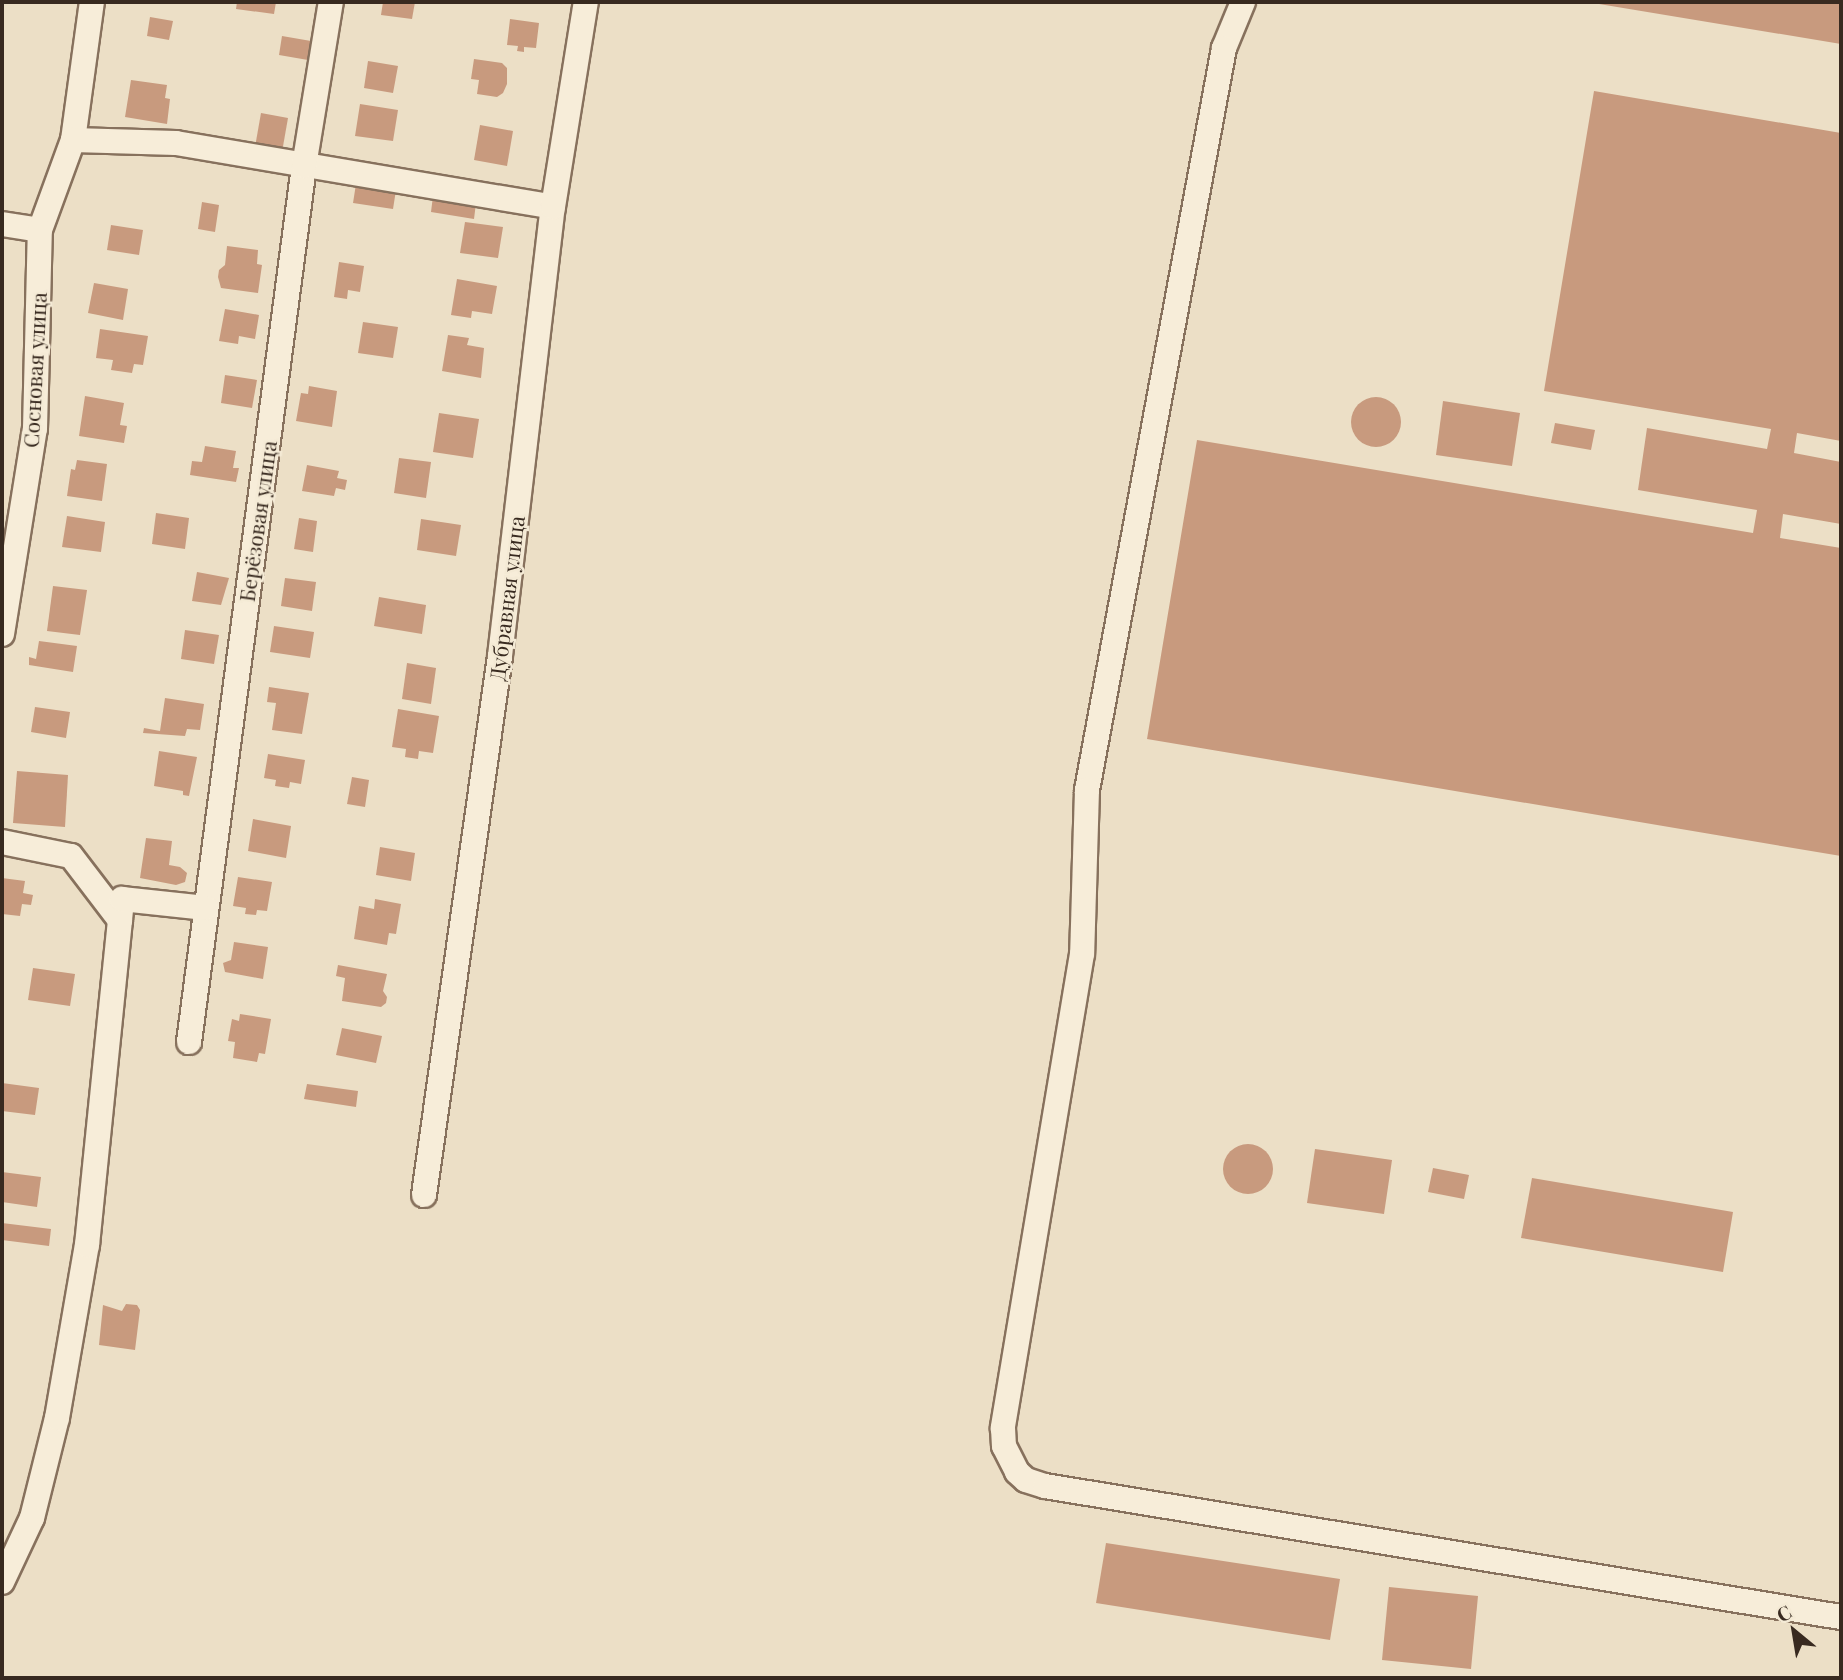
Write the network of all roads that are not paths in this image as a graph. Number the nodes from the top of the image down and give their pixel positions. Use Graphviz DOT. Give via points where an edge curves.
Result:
graph roads {
  1 [pos="92,2"];
  2 [pos="331,2"];
  3 [pos="586,2"];
  4 [pos="1242,2"];
  5 [pos="72,140"];
  6 [pos="304,166"];
  7 [pos="553,207"];
  8 [pos="2,224"];
  9 [pos="40,230"];
  10 [pos="2,634"];
  11 [pos="2,842"];
  12 [pos="206,908"];
  13 [pos="121,909"];
  14 [pos="189,1042"];
  15 [pos="424,1195"];
  16 [pos="2,1582"];
  17 [pos="1841,1617"];
  1 -- 5 [label="street"];
  2 -- 6 [label="street, Берёзовая улица"];
  3 -- 7 [label="street, Дубравная улица"];
  4 -- 17 [label="street" via="1224,48 1087,790 1082,954 1004,1446 1026,1480 1045,1486"];
  5 -- 6 [label="street" via="176,143"];
  5 -- 9 [label="street, Сосновая улица"];
  6 -- 7 [label="street"];
  6 -- 12 [label="street, Берёзовая улица"];
  7 -- 15 [label="street, Дубравная улица" via="500,656"];
  8 -- 9 [label="street"];
  9 -- 10 [label="street, Сосновая улица" via="34,429"];
  11 -- 13 [label="street" via="71,856"];
  12 -- 13 [label="street"];
  12 -- 14 [label="street, Берёзовая улица"];
  13 -- 16 [label="street" via="88,1245 32,1518"];
}
